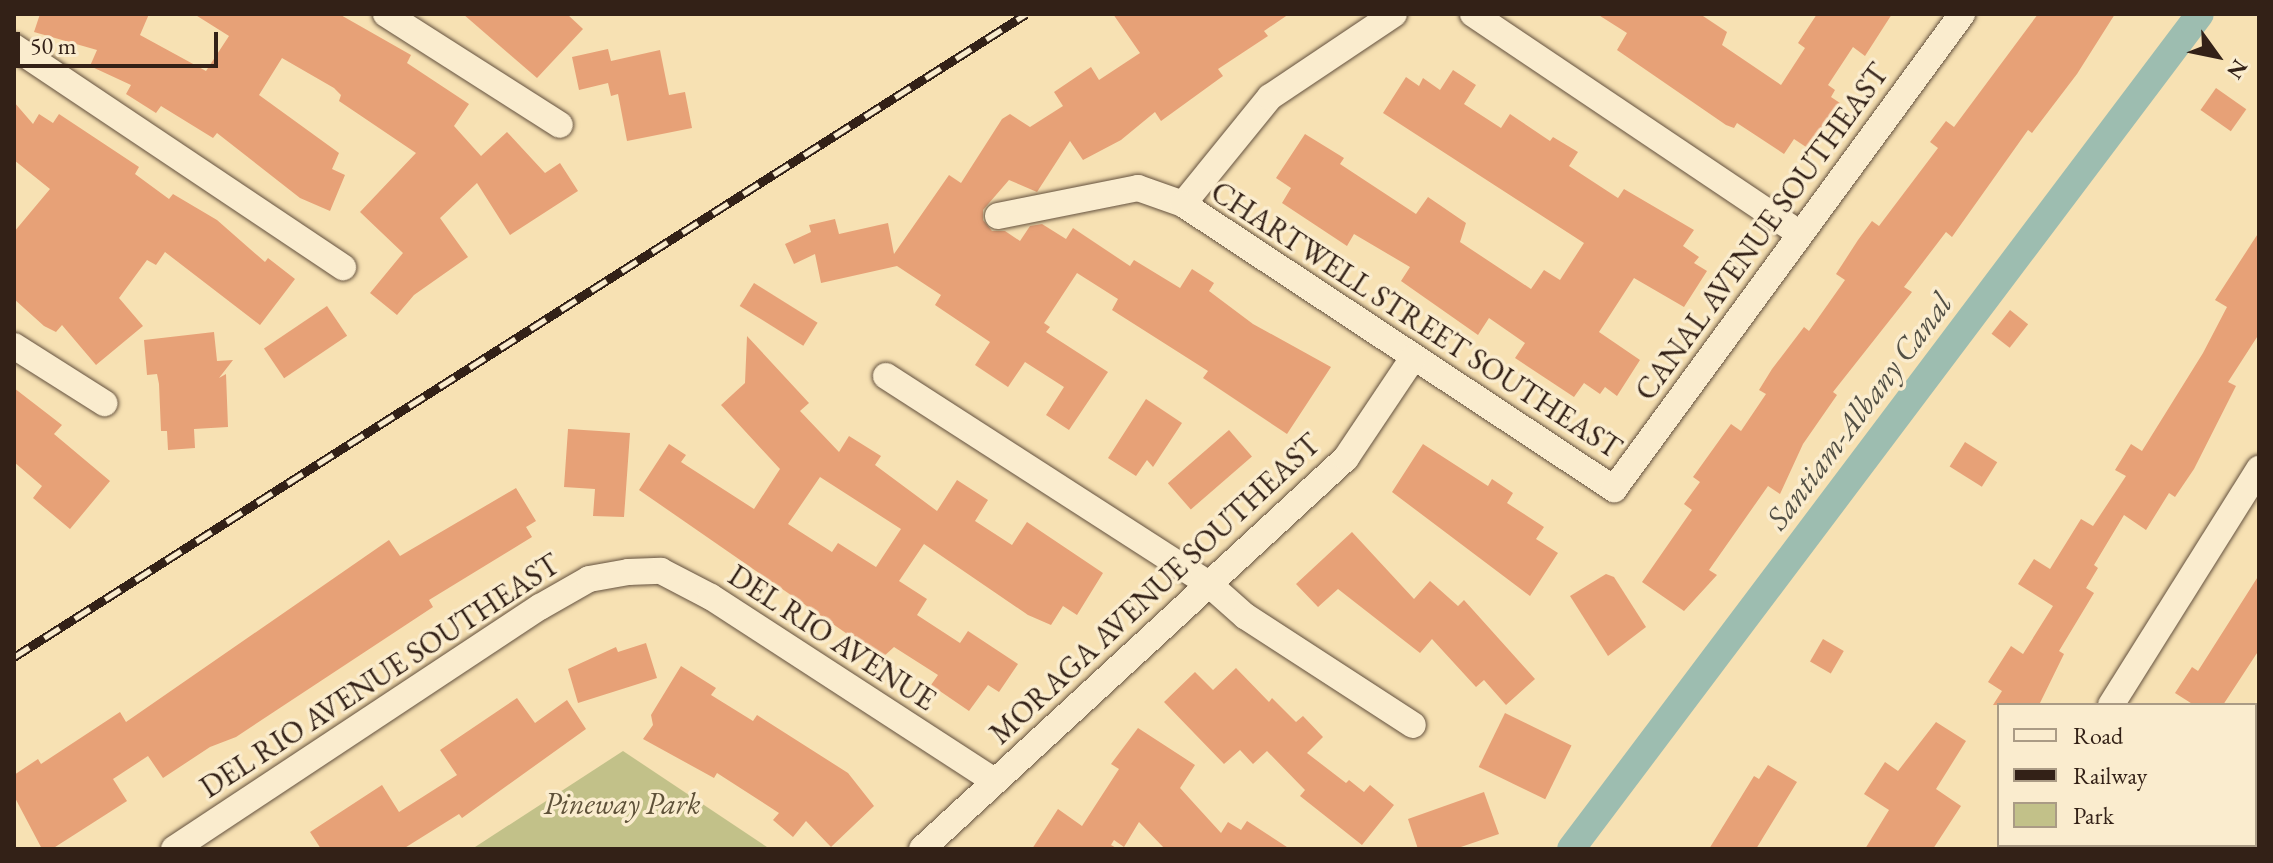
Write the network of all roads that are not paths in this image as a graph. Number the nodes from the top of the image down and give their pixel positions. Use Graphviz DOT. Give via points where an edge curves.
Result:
graph roads {
  1 [pos="386,14"];
  2 [pos="1394,14"];
  3 [pos="1473,14"];
  4 [pos="1962,14"];
  5 [pos="14,47"];
  6 [pos="560,125"];
  7 [pos="1183,204"];
  8 [pos="998,216"];
  9 [pos="1800,234"];
  10 [pos="343,267"];
  11 [pos="14,346"];
  12 [pos="1413,358"];
  13 [pos="886,376"];
  14 [pos="104,403"];
  15 [pos="2259,469"];
  16 [pos="1614,489"];
  17 [pos="628,572"];
  18 [pos="1210,585"];
  19 [pos="2112,703"];
  20 [pos="1413,725"];
  21 [pos="994,781"];
  22 [pos="174,849"];
  23 [pos="922,849"];
  1 -- 6 [label="street"];
  2 -- 7 [label="street" via="1270,97"];
  3 -- 9 [label="street"];
  4 -- 9 [label="street, CANAL AVENUE SOUTHEAST"];
  5 -- 10 [label="street"];
  7 -- 8 [label="street, CHARTWELL STREET SOUTHEAST" via="1138,188"];
  7 -- 12 [label="street, CHARTWELL STREET SOUTHEAST"];
  9 -- 16 [label="street, CANAL AVENUE SOUTHEAST"];
  11 -- 14 [label="street"];
  12 -- 16 [label="street, CHARTWELL STREET SOUTHEAST"];
  12 -- 18 [label="street, MORAGA AVENUE SOUTHEAST" via="1346,458"];
  13 -- 18 [label="street"];
  15 -- 19 [label="street"];
  17 -- 21 [label="street, DEL RIO AVENUE" via="661,571 711,597"];
  17 -- 22 [label="street, DEL RIO AVENUE SOUTHEAST" via="589,579 540,607"];
  18 -- 20 [label="street" via="1245,616"];
  18 -- 21 [label="street, MORAGA AVENUE SOUTHEAST"];
  21 -- 23 [label="street, MORAGA AVENUE SOUTHEAST"];
}
